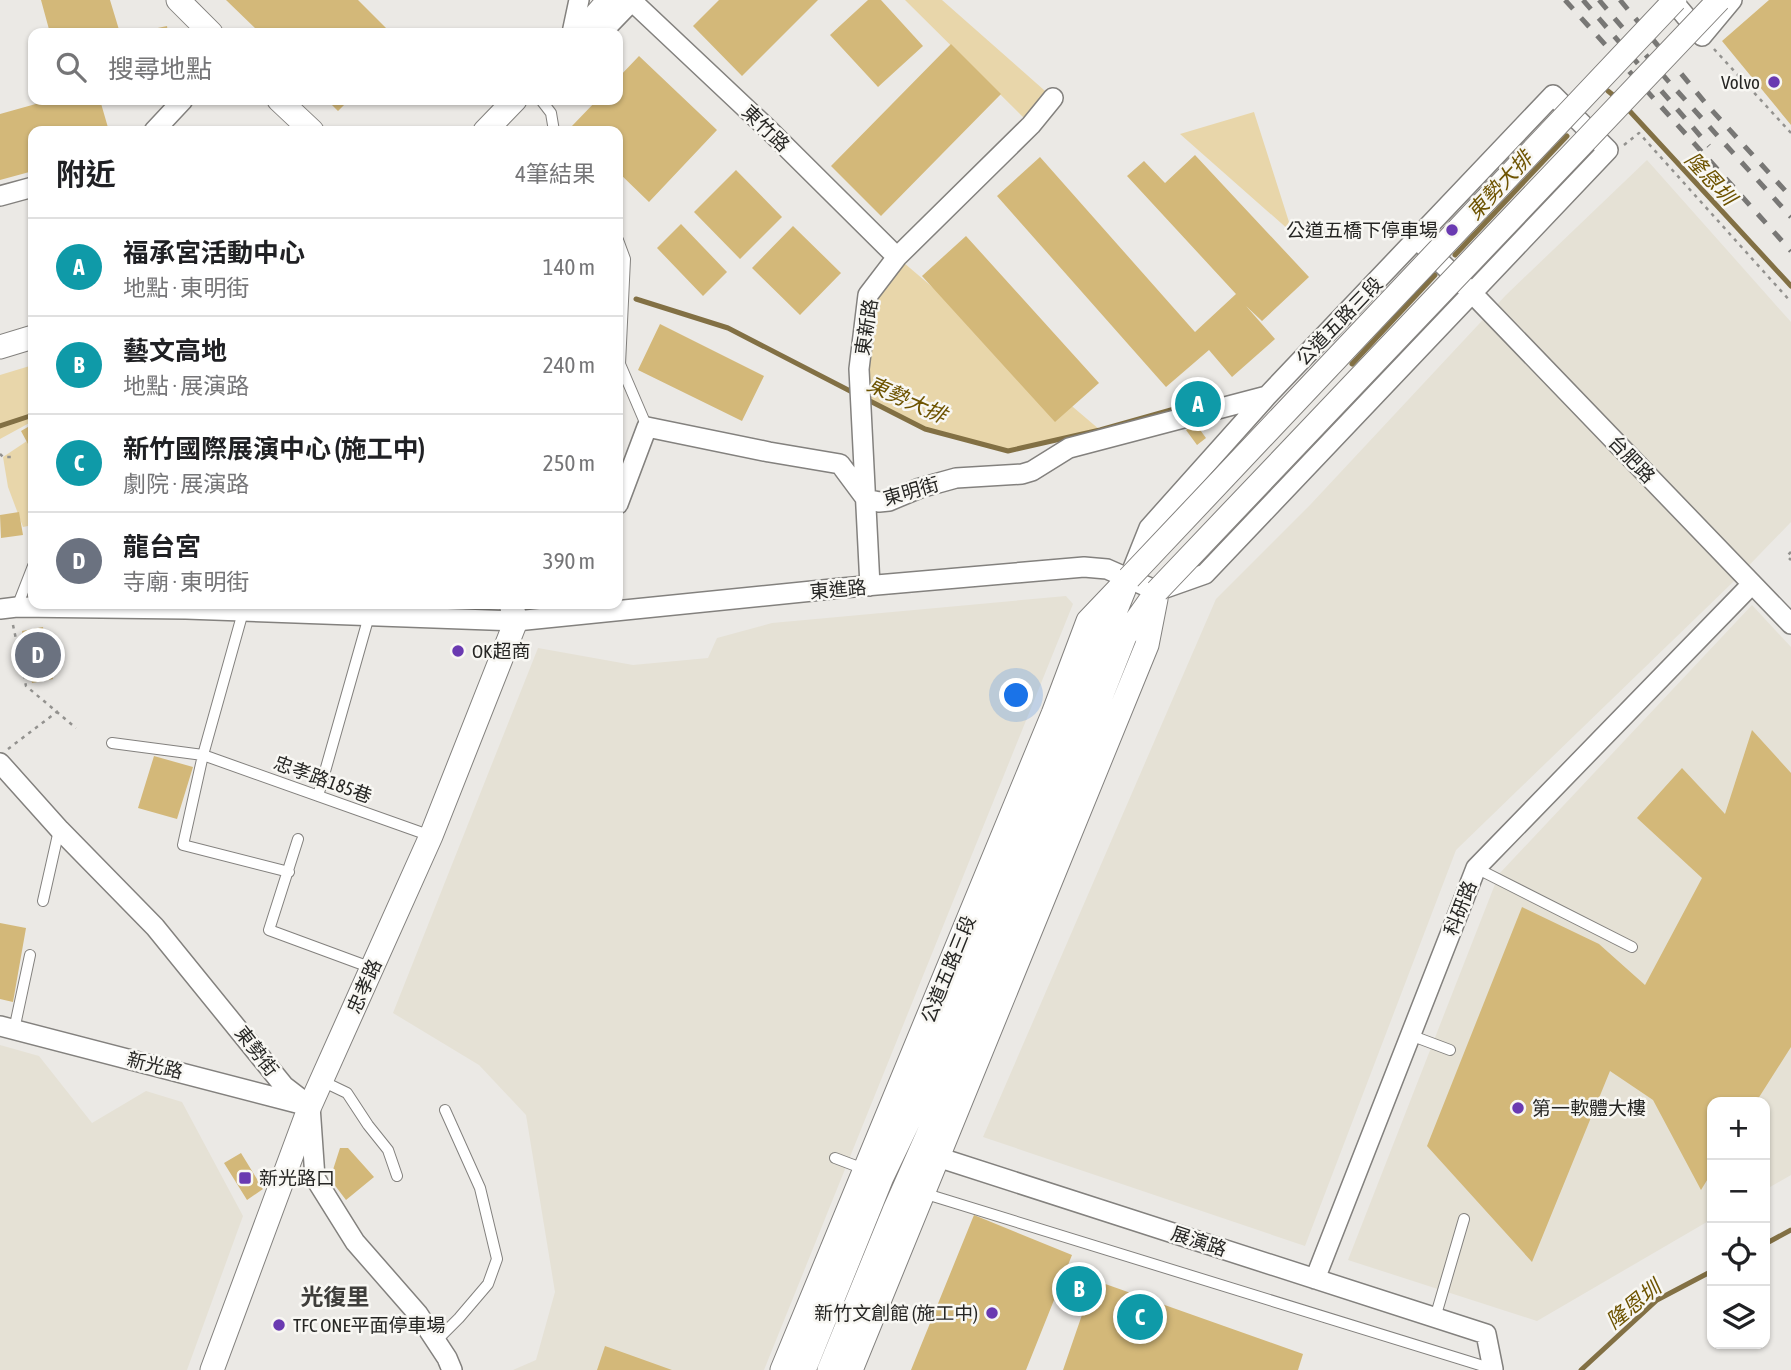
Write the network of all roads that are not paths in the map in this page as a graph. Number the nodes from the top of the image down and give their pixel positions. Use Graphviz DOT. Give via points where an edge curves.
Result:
graph roads {
  1 [pos="178,0"];
  2 [pos="579,0"];
  3 [pos="609,0"];
  4 [pos="1674,0"];
  5 [pos="1719,0"];
  6 [pos="1732,0"];
  7 [pos="633,1"];
  8 [pos="206,28"];
  9 [pos="573,28"];
  10 [pos="584,28"];
  11 [pos="606,28"];
  12 [pos="1053,98"];
  13 [pos="178,105"];
  14 [pos="284,105"];
  15 [pos="510,105"];
  16 [pos="545,105"];
  17 [pos="159,126"];
  18 [pos="307,126"];
  19 [pos="490,126"];
  20 [pos="553,126"];
  21 [pos="28,188"];
  22 [pos="0,196"];
  23 [pos="1417,240"];
  24 [pos="623,254"];
  25 [pos="897,257"];
  26 [pos="1472,293"];
  27 [pos="623,294"];
  28 [pos="28,339"];
  29 [pos="0,347"];
  30 [pos="623,374"];
  31 [pos="1267,396"];
  32 [pos="647,427"];
  33 [pos="623,491"];
  34 [pos="866,499"];
  35 [pos="28,575"];
  36 [pos="1129,578"];
  37 [pos="1752,584"];
  38 [pos="870,586"];
  39 [pos="1157,591"];
  40 [pos="623,606"];
  41 [pos="9,608"];
  42 [pos="28,608"];
  43 [pos="226,609"];
  44 [pos="573,609"];
  45 [pos="243,612"];
  46 [pos="513,612"];
  47 [pos="369,616"];
  48 [pos="1791,624"];
  49 [pos="112,743"];
  50 [pos="203,755"];
  51 [pos="0,763"];
  52 [pos="318,796"];
  53 [pos="60,830"];
  54 [pos="431,836"];
  55 [pos="298,839"];
  56 [pos="1476,868"];
  57 [pos="289,872"];
  58 [pos="43,901"];
  59 [pos="1632,947"];
  60 [pos="30,955"];
  61 [pos="372,968"];
  62 [pos="7,1028"];
  63 [pos="1410,1035"];
  64 [pos="1450,1050"];
  65 [pos="322,1081"];
  66 [pos="310,1106"];
  67 [pos="445,1111"];
  68 [pos="888,1140"];
  69 [pos="929,1154"];
  70 [pos="835,1157"];
  71 [pos="873,1173"];
  72 [pos="397,1176"];
  73 [pos="913,1190"];
  74 [pos="1464,1219"];
  75 [pos="1315,1279"];
  76 [pos="1435,1318"];
  77 [pos="436,1341"];
  78 [pos="1493,1369"];
  79 [pos="212,1370"];
  80 [pos="452,1370"];
  81 [pos="782,1370"];
  82 [pos="804,1370"];
  83 [pos="829,1370"];
  84 [pos="851,1370"];
  1 -- 8 [label="street"];
  2 -- 9 [label="street"];
  3 -- 10 [label="street"];
  4 -- 6 [label="street, 公道五路三段" via="1702,36"];
  4 -- 36 [label="street, 公道五路三段, bridge"];
  5 -- 39 [label="street, bridge"];
  7 -- 11 [label="street"];
  7 -- 25 [label="street, 東竹路"];
  12 -- 25 [label="street, 東新路"];
  13 -- 17 [label="street"];
  14 -- 18 [label="street"];
  15 -- 19 [label="street"];
  16 -- 20 [label="lane"];
  21 -- 22 [label="street"];
  23 -- 26 [label="street, 台肥路"];
  23 -- 26 [label="street, 公道五路三段" via="1553,95 1608,150"];
  23 -- 31 [label="street, 公道五路三段"];
  24 -- 27 [label="lane"];
  25 -- 34 [label="street, 東新路" via="868,295 859,369"];
  26 -- 37 [label="street, 台肥路"];
  26 -- 39 [label="street" via="1205,574"];
  28 -- 29 [label="street"];
  30 -- 32 [label="lane"];
  31 -- 34 [label="street, 東明街" via="1069,449 1022,474 956,478 888,501"];
  31 -- 36 [label="street, 公道五路三段" via="1149,528"];
  32 -- 33 [label="street"];
  32 -- 34 [label="street, 東明街" via="840,464"];
  34 -- 38 [label="street, 東新路"];
  35 -- 41 [label="lane"];
  36 -- 38 [label="street, 東進路" via="1107,569 1084,567"];
  36 -- 39 [label="street, 東進路"];
  36 -- 68 [label="street, 公道五路三段" via="912,1114"];
  37 -- 48 [label="street, 台肥路"];
  37 -- 56 [label="street, 科研路"];
  38 -- 40 [label="street, 東進路"];
  39 -- 69 [label="street" via="1125,636"];
  41 -- 42 [label="street"];
  43 -- 45 [label="street"];
  44 -- 46 [label="street, 東進路"];
  45 -- 47 [label="street"];
  45 -- 50 [label="lane"];
  46 -- 47 [label="street"];
  46 -- 54 [label="street, 忠孝路"];
  47 -- 52 [label="lane"];
  49 -- 50 [label="lane, 忠孝路185巷"];
  50 -- 52 [label="lane, 忠孝路185巷"];
  50 -- 57 [label="lane" via="183,845"];
  51 -- 53 [label="street, 東勢街"];
  52 -- 54 [label="lane, 忠孝路185巷"];
  53 -- 58 [label="lane"];
  53 -- 66 [label="street, 東勢街" via="155,927 284,1086"];
  54 -- 61 [label="street, 忠孝路"];
  55 -- 57 [label="lane"];
  56 -- 59 [label="lane"];
  56 -- 63 [label="street, 科研路"];
  57 -- 61 [label="lane" via="269,930"];
  60 -- 62 [label="lane"];
  61 -- 65 [label="street, 忠孝路"];
  62 -- 66 [label="street, 新光路"];
  63 -- 64 [label="lane"];
  63 -- 75 [label="street, 科研路"];
  65 -- 66 [label="street, 忠孝路"];
  65 -- 72 [label="lane" via="347,1093 388,1150"];
  66 -- 77 [label="street" via="314,1178 355,1242"];
  66 -- 79 [label="street, 忠孝路"];
  67 -- 77 [label="lane" via="480,1188 497,1259 488,1284"];
  68 -- 69 [label="street, 展演路"];
  68 -- 71 [label="street, 公道五路三段"];
  69 -- 73 [label="street"];
  69 -- 75 [label="street, 展演路"];
  70 -- 71 [label="lane"];
  71 -- 73 [label="lane"];
  71 -- 81 [label="street, 公道五路三段"];
  71 -- 82 [label="street, 公道五路三段"];
  73 -- 78 [label="lane"];
  73 -- 83 [label="street"];
  73 -- 84 [label="street"];
  74 -- 76 [label="lane"];
  75 -- 76 [label="street, 展演路"];
  76 -- 78 [label="street, 展演路" via="1486,1334"];
  77 -- 80 [label="street"];
}
